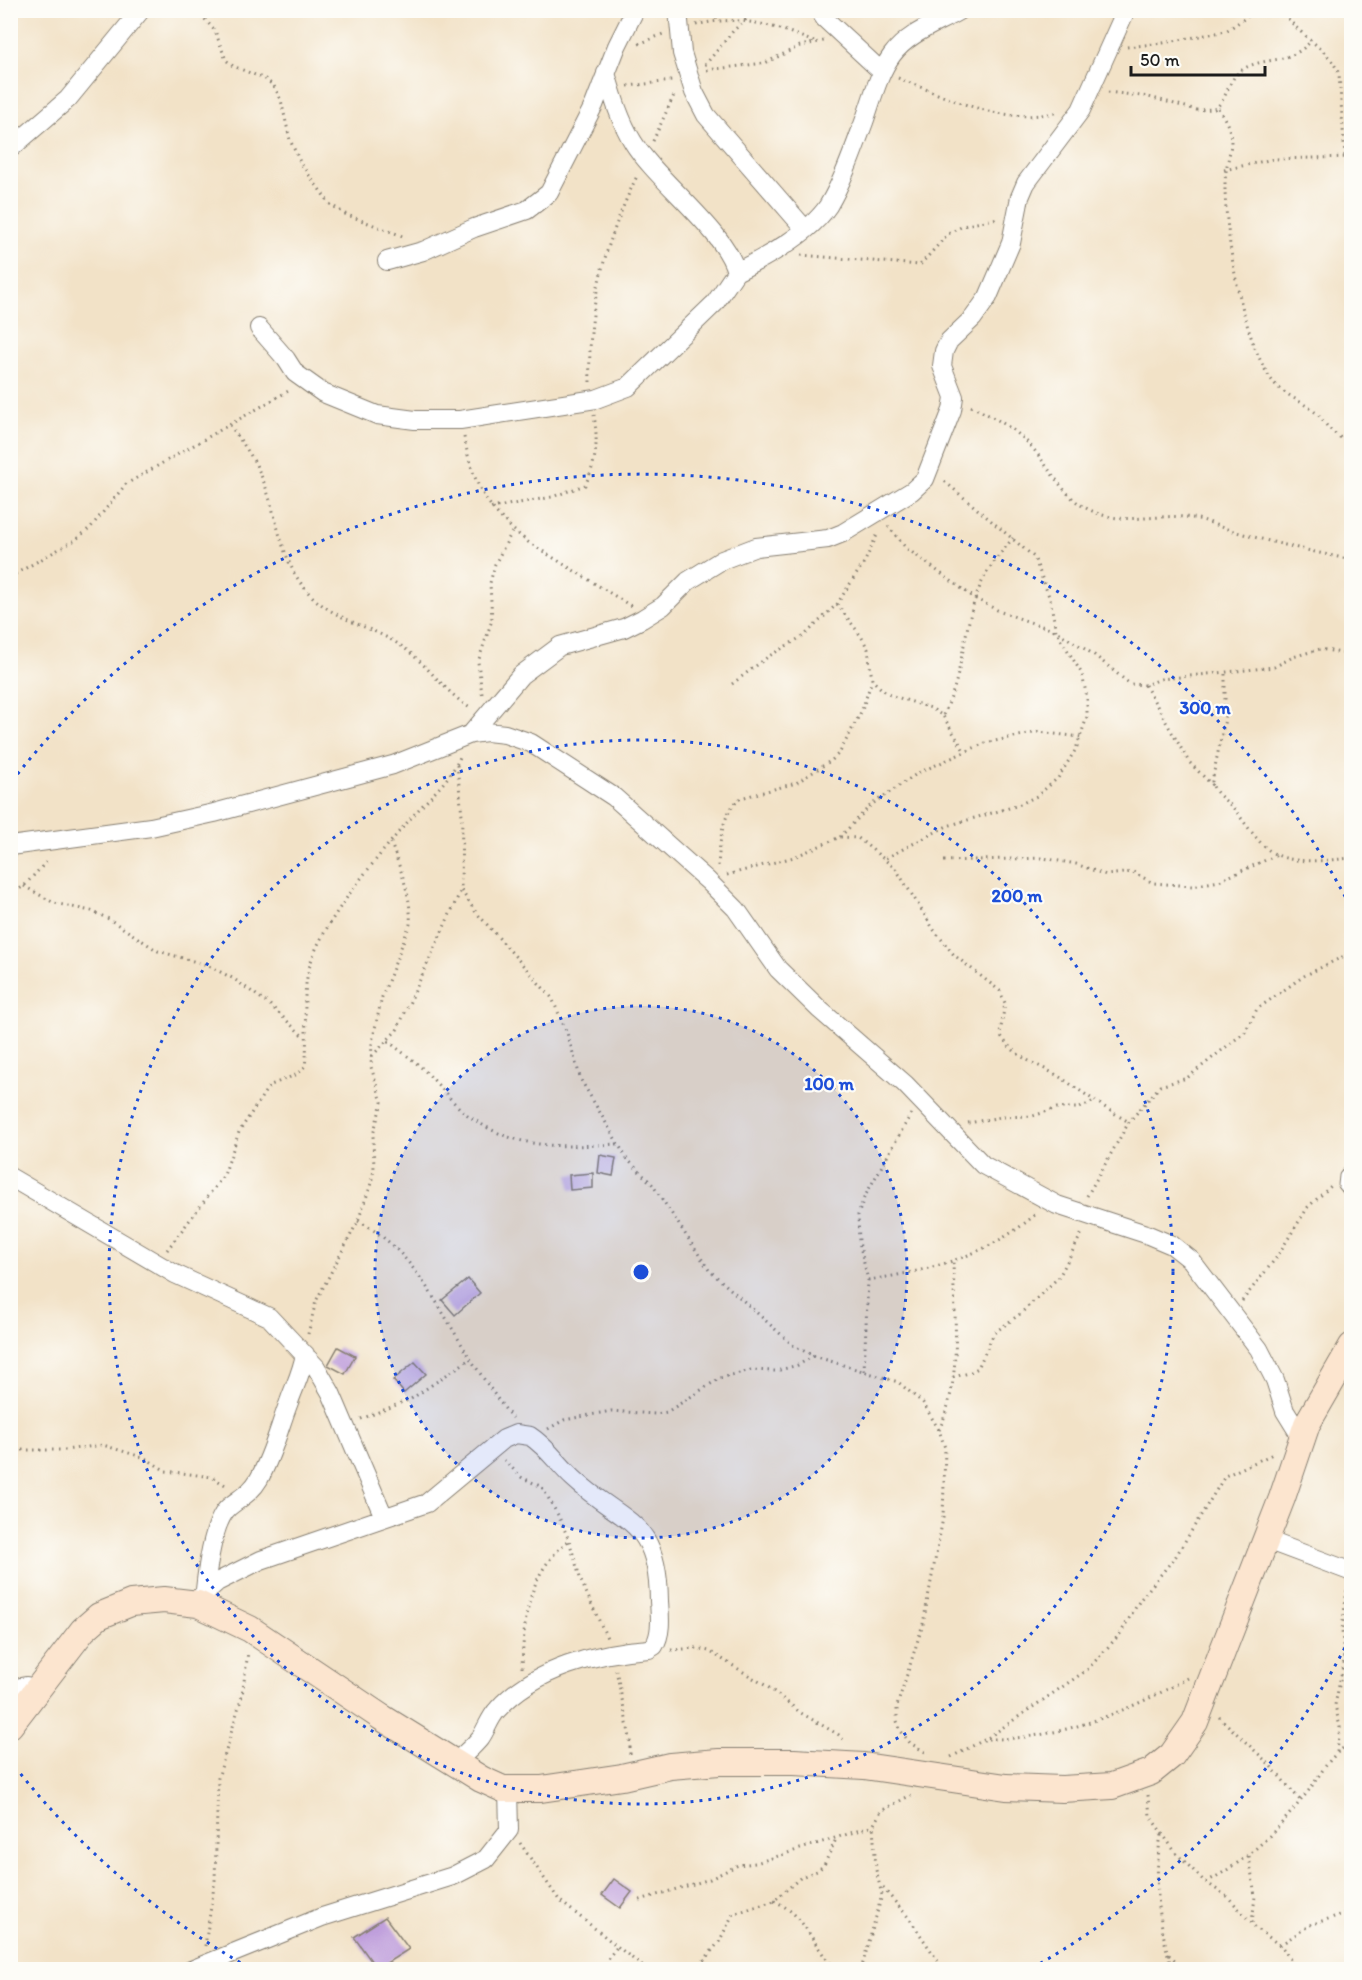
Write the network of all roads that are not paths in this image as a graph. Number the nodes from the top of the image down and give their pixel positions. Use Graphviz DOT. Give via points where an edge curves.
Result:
graph roads {
  1 [pos="141,10"];
  2 [pos="634,10"];
  3 [pos="819,10"];
  4 [pos="960,10"];
  5 [pos="1126,10"];
  6 [pos="679,24"];
  7 [pos="882,72"];
  8 [pos="606,74"];
  9 [pos="10,149"];
  10 [pos="804,228"];
  11 [pos="387,261"];
  12 [pos="736,272"];
  13 [pos="259,328"];
  14 [pos="471,734"];
  15 [pos="10,846"];
  16 [pos="1352,1166"];
  17 [pos="10,1177"];
  18 [pos="1352,1196"];
  19 [pos="1352,1346"];
  20 [pos="305,1354"];
  21 [pos="1301,1434"];
  22 [pos="384,1517"];
  23 [pos="1264,1539"];
  24 [pos="1350,1571"];
  25 [pos="205,1590"];
  26 [pos="181,1602"];
  27 [pos="10,1689"];
  28 [pos="38,1689"];
  29 [pos="10,1725"];
  30 [pos="455,1763"];
  31 [pos="507,1789"];
  32 [pos="197,1966"];
  1 -- 9 [label="street" via="68,99"];
  2 -- 8 [label="street"];
  3 -- 7 [label="street"];
  4 -- 7 [label="street" via="904,42"];
  5 -- 14 [label="street" via="1088,97 1026,183 1011,243 988,297 944,351 942,366 954,397 952,410 930,469 919,485 887,512 828,539 756,548 722,560 688,581 647,616 624,628 560,646 521,675"];
  6 -- 10 [label="street" via="685,77 706,115"];
  7 -- 10 [label="street" via="859,138 828,205"];
  8 -- 11 [label="street" via="549,194 527,210"];
  8 -- 12 [label="street" via="633,144 722,244"];
  10 -- 12 [label="street" via="772,253"];
  12 -- 13 [label="street" via="715,303 628,387 591,400 460,420 377,415 323,393 305,382"];
  14 -- 15 [label="street" via="382,768 214,813 151,827"];
  14 -- 21 [label="street" via="505,734 531,743 615,797 713,879 778,969 983,1165 1050,1202 1172,1245 1199,1269 1259,1349 1286,1411"];
  16 -- 18 [label="lane" via="1343,1185"];
  17 -- 20 [label="street" via="157,1264 269,1317"];
  19 -- 21 [label="street"];
  20 -- 22 [label="street" via="332,1393"];
  20 -- 25 [label="street" via="275,1446 258,1481 242,1499 227,1508 215,1536"];
  21 -- 23 [label="street"];
  22 -- 25 [label="street" via="261,1560"];
  22 -- 30 [label="street" via="427,1503 512,1435 529,1437 578,1483 633,1522 654,1557 660,1622 654,1646 611,1652 545,1675 522,1688 497,1710 480,1738"];
  23 -- 24 [label="street"];
  23 -- 31 [label="street" via="1203,1706 1178,1746 1152,1772 1112,1786 1006,1787 934,1770 719,1761 541,1789"];
  25 -- 26 [label="street" via="196,1601"];
  26 -- 28 [label="street" via="146,1600 99,1616 83,1630"];
  26 -- 30 [label="street" via="219,1612 250,1629"];
  27 -- 28 [label="street"];
  28 -- 29 [label="street"];
  30 -- 31 [label="street"];
  31 -- 32 [label="street" via="510,1830 486,1859 453,1876 322,1917"];
}
